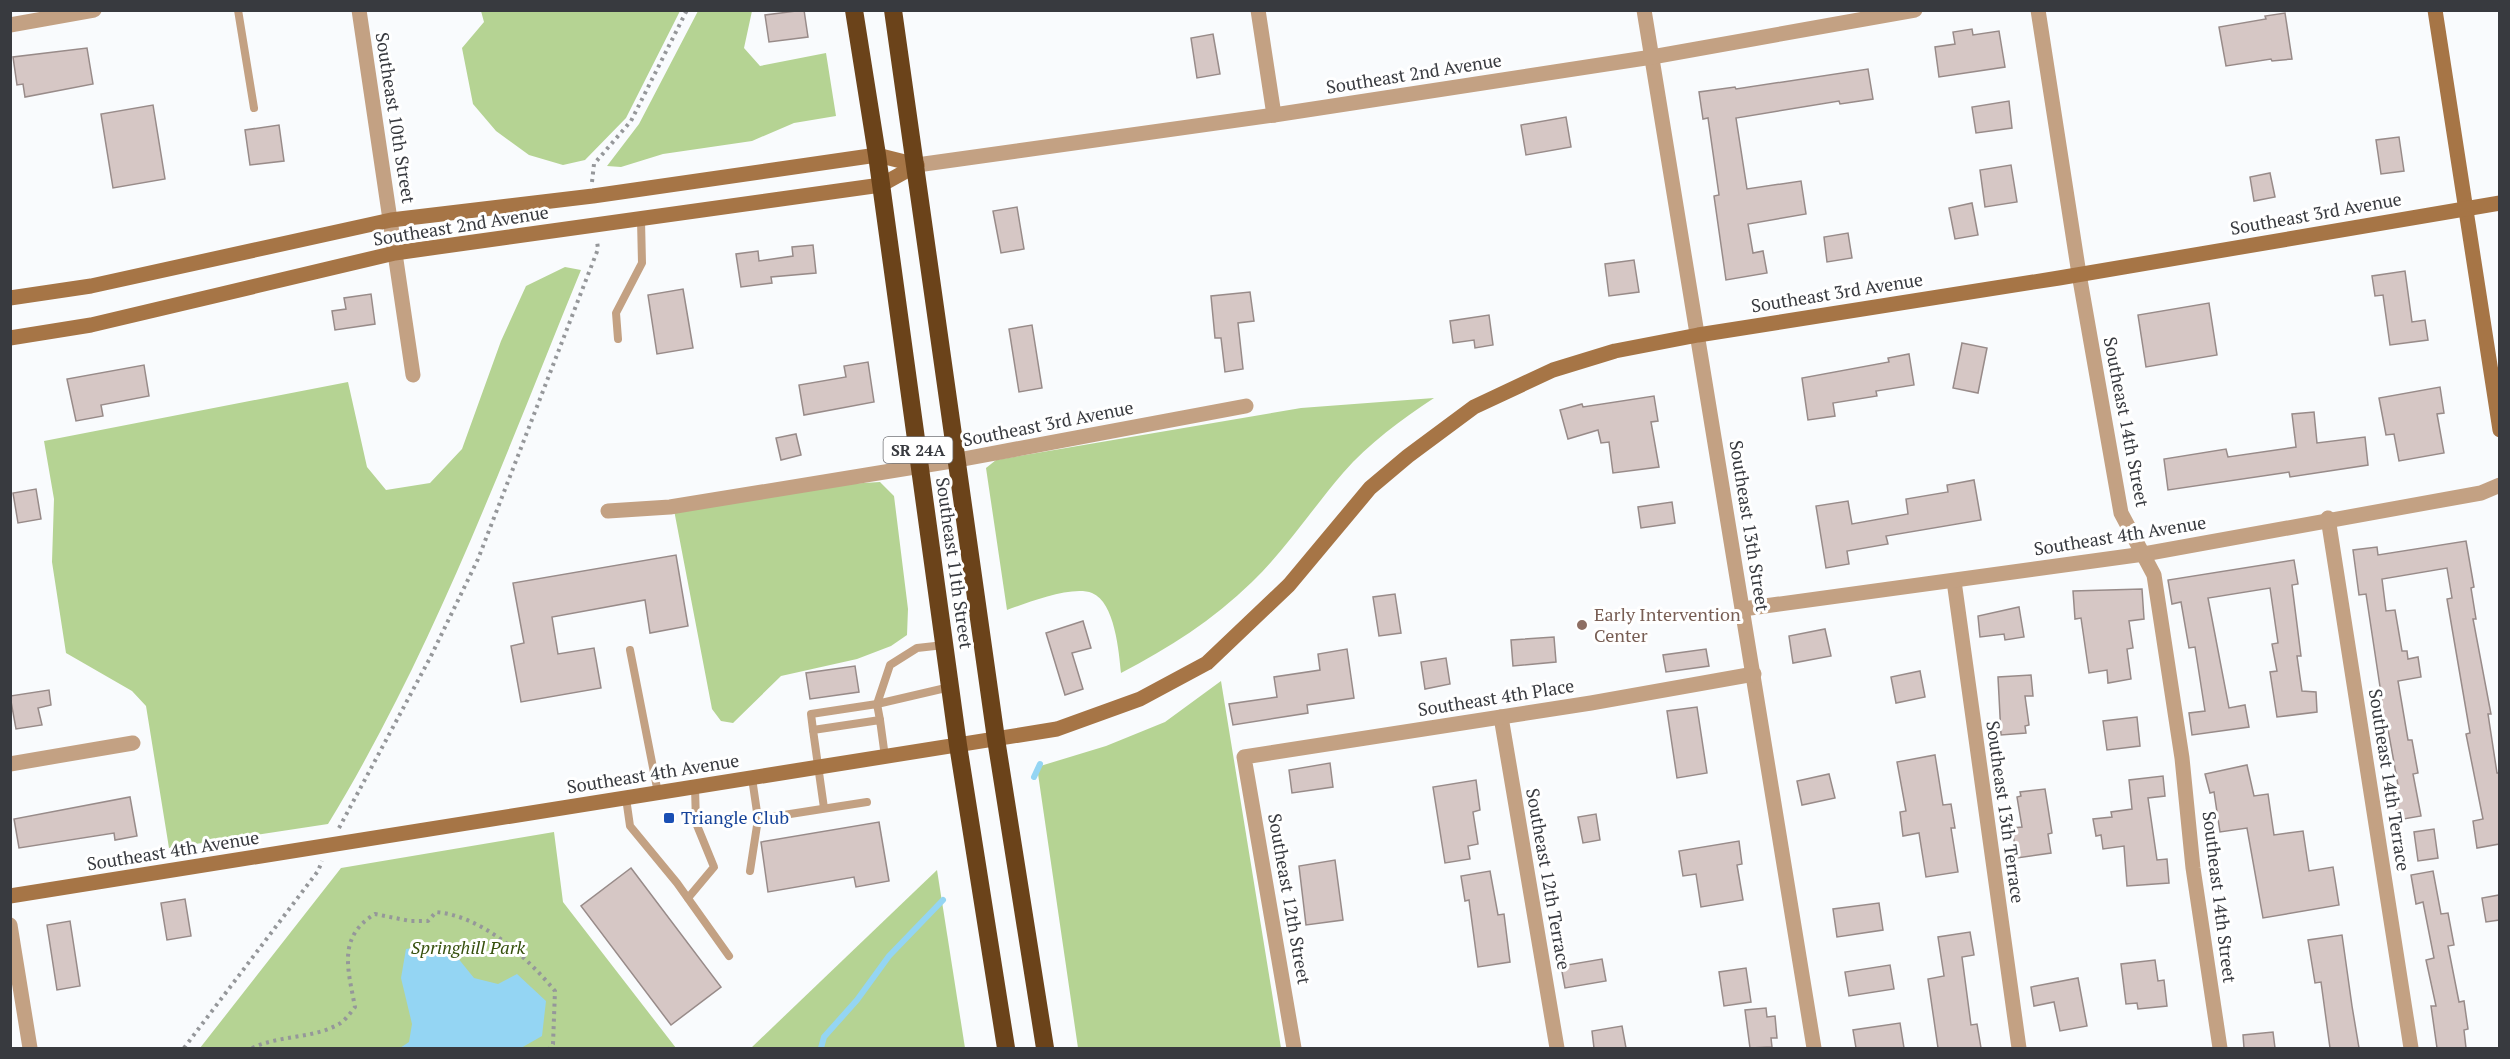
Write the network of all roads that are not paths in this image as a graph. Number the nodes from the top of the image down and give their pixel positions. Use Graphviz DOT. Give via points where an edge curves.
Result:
graph roads {
  1 [pos="93,10"];
  2 [pos="238,10"];
  3 [pos="359,10"];
  4 [pos="854,10"];
  5 [pos="893,10"];
  6 [pos="1258,10"];
  7 [pos="1644,10"];
  8 [pos="1915,10"];
  9 [pos="2038,10"];
  10 [pos="2434,10"];
  11 [pos="10,25"];
  12 [pos="1652,57"];
  13 [pos="254,108"];
  14 [pos="1274,115"];
  15 [pos="877,155"];
  16 [pos="917,165"];
  17 [pos="881,185"];
  18 [pos="2499,203"];
  19 [pos="2466,208"];
  20 [pos="391,220"];
  21 [pos="640,220"];
  22 [pos="395,253"];
  23 [pos="2079,274"];
  24 [pos="10,298"];
  25 [pos="1698,335"];
  26 [pos="10,338"];
  27 [pos="618,339"];
  28 [pos="413,375"];
  29 [pos="1246,406"];
  30 [pos="2499,430"];
  31 [pos="958,460"];
  32 [pos="920,466"];
  33 [pos="2499,485"];
  34 [pos="608,511"];
  35 [pos="2328,518"];
  36 [pos="2144,554"];
  37 [pos="1954,581"];
  38 [pos="1268,606"];
  39 [pos="1743,609"];
  40 [pos="944,645"];
  41 [pos="630,650"];
  42 [pos="1754,674"];
  43 [pos="950,687"];
  44 [pos="877,704"];
  45 [pos="1501,717"];
  46 [pos="880,720"];
  47 [pos="813,730"];
  48 [pos="996,739"];
  49 [pos="133,743"];
  50 [pos="958,745"];
  51 [pos="885,757"];
  52 [pos="1244,757"];
  53 [pos="10,764"];
  54 [pos="818,767"];
  55 [pos="752,778"];
  56 [pos="695,787"];
  57 [pos="658,793"];
  58 [pos="626,798"];
  59 [pos="867,801"];
  60 [pos="824,808"];
  61 [pos="758,819"];
  62 [pos="750,871"];
  63 [pos="10,896"];
  64 [pos="688,898"];
  65 [pos="10,925"];
  66 [pos="729,956"];
  67 [pos="30,1048"];
  68 [pos="1006,1048"];
  69 [pos="1045,1048"];
  70 [pos="1294,1048"];
  71 [pos="1557,1048"];
  72 [pos="1814,1048"];
  73 [pos="2019,1048"];
  74 [pos="2220,1048"];
  75 [pos="2411,1048"];
  1 -- 11 [label="street"];
  2 -- 13 [label="lane"];
  3 -- 20 [label="street, Southeast 10th Street"];
  4 -- 15 [label="highway, Southeast 11th Street / SR 24A"];
  5 -- 16 [label="highway, Southeast 11th Street / SR 24A"];
  6 -- 14 [label="street"];
  7 -- 12 [label="street, Southeast 13th Street"];
  8 -- 12 [label="street, Southeast 2nd Avenue"];
  9 -- 23 [label="street, Southeast 14th Street"];
  10 -- 19 [label="street"];
  12 -- 14 [label="street, Southeast 2nd Avenue"];
  12 -- 25 [label="street, Southeast 13th Street"];
  14 -- 16 [label="street, Southeast 2nd Avenue"];
  15 -- 16 [label="street, Southeast 2nd Avenue"];
  15 -- 17 [label="highway, Southeast 11th Street / SR 24A"];
  15 -- 20 [label="street, Southeast 2nd Avenue"];
  16 -- 17 [label="street, Southeast 2nd Avenue"];
  16 -- 31 [label="highway, Southeast 11th Street / SR 24A"];
  17 -- 21 [label="street, Southeast 2nd Avenue"];
  17 -- 32 [label="highway, Southeast 11th Street / SR 24A"];
  18 -- 19 [label="street, Southeast 3rd Avenue"];
  19 -- 23 [label="street, Southeast 3rd Avenue"];
  19 -- 30 [label="street"];
  20 -- 22 [label="street, Southeast 10th Street"];
  20 -- 24 [label="street, Southeast 2nd Avenue" via="91,286"];
  21 -- 22 [label="street, Southeast 2nd Avenue"];
  21 -- 27 [label="lane" via="642,263 616,312"];
  22 -- 26 [label="street, Southeast 2nd Avenue" via="91,325"];
  22 -- 28 [label="street, Southeast 10th Street"];
  23 -- 25 [label="street, Southeast 3rd Avenue"];
  23 -- 36 [label="street, Southeast 14th Street" via="2121,513"];
  25 -- 38 [label="street, Southeast 3rd Avenue" via="1615,351 1553,370 1474,406 1371,488"];
  25 -- 39 [label="street, Southeast 13th Street"];
  29 -- 31 [label="street, Southeast 3rd Avenue"];
  31 -- 32 [label="street, Southeast 3rd Avenue"];
  31 -- 48 [label="highway, Southeast 11th Street / SR 24A"];
  32 -- 34 [label="street, Southeast 3rd Avenue" via="670,507"];
  32 -- 40 [label="highway, Southeast 11th Street / SR 24A"];
  33 -- 35 [label="street, Southeast 4th Avenue" via="2481,493"];
  35 -- 36 [label="street, Southeast 4th Avenue"];
  35 -- 75 [label="street, Southeast 14th Terrace"];
  36 -- 37 [label="street, Southeast 4th Avenue"];
  36 -- 74 [label="street, Southeast 14th Street" via="2154,575"];
  37 -- 39 [label="street, Southeast 4th Avenue"];
  37 -- 73 [label="street, Southeast 13th Terrace"];
  38 -- 48 [label="street, Southeast 4th Avenue" via="1207,663 1140,699 1057,729"];
  39 -- 42 [label="street, Southeast 13th Street"];
  40 -- 43 [label="highway, Southeast 11th Street / SR 24A"];
  40 -- 44 [label="lane" via="917,648 890,665"];
  41 -- 57 [label="lane"];
  42 -- 45 [label="street, Southeast 4th Place"];
  42 -- 72 [label="street, Southeast 13th Street"];
  43 -- 44 [label="lane"];
  43 -- 50 [label="highway, Southeast 11th Street / SR 24A"];
  44 -- 46 [label="lane"];
  44 -- 47 [label="lane" via="811,714"];
  45 -- 52 [label="street, Southeast 4th Place"];
  45 -- 71 [label="street, Southeast 12th Terrace"];
  46 -- 47 [label="lane"];
  46 -- 51 [label="lane"];
  47 -- 54 [label="lane"];
  48 -- 50 [label="street, Southeast 4th Avenue"];
  48 -- 69 [label="highway, Southeast 11th Street / SR 24A"];
  49 -- 53 [label="street"];
  50 -- 51 [label="street, Southeast 4th Avenue"];
  50 -- 68 [label="highway, Southeast 11th Street / SR 24A"];
  51 -- 54 [label="street, Southeast 4th Avenue"];
  52 -- 70 [label="street, Southeast 12th Street"];
  54 -- 55 [label="street, Southeast 4th Avenue"];
  54 -- 60 [label="lane"];
  55 -- 56 [label="street, Southeast 4th Avenue"];
  55 -- 61 [label="lane"];
  56 -- 57 [label="street, Southeast 4th Avenue"];
  56 -- 64 [label="lane" via="696,823 714,867"];
  57 -- 58 [label="street, Southeast 4th Avenue"];
  58 -- 63 [label="street, Southeast 4th Avenue"];
  58 -- 64 [label="lane" via="630,826"];
  59 -- 60 [label="lane"];
  60 -- 61 [label="lane"];
  61 -- 62 [label="lane"];
  64 -- 66 [label="lane"];
  65 -- 67 [label="street"];
}
